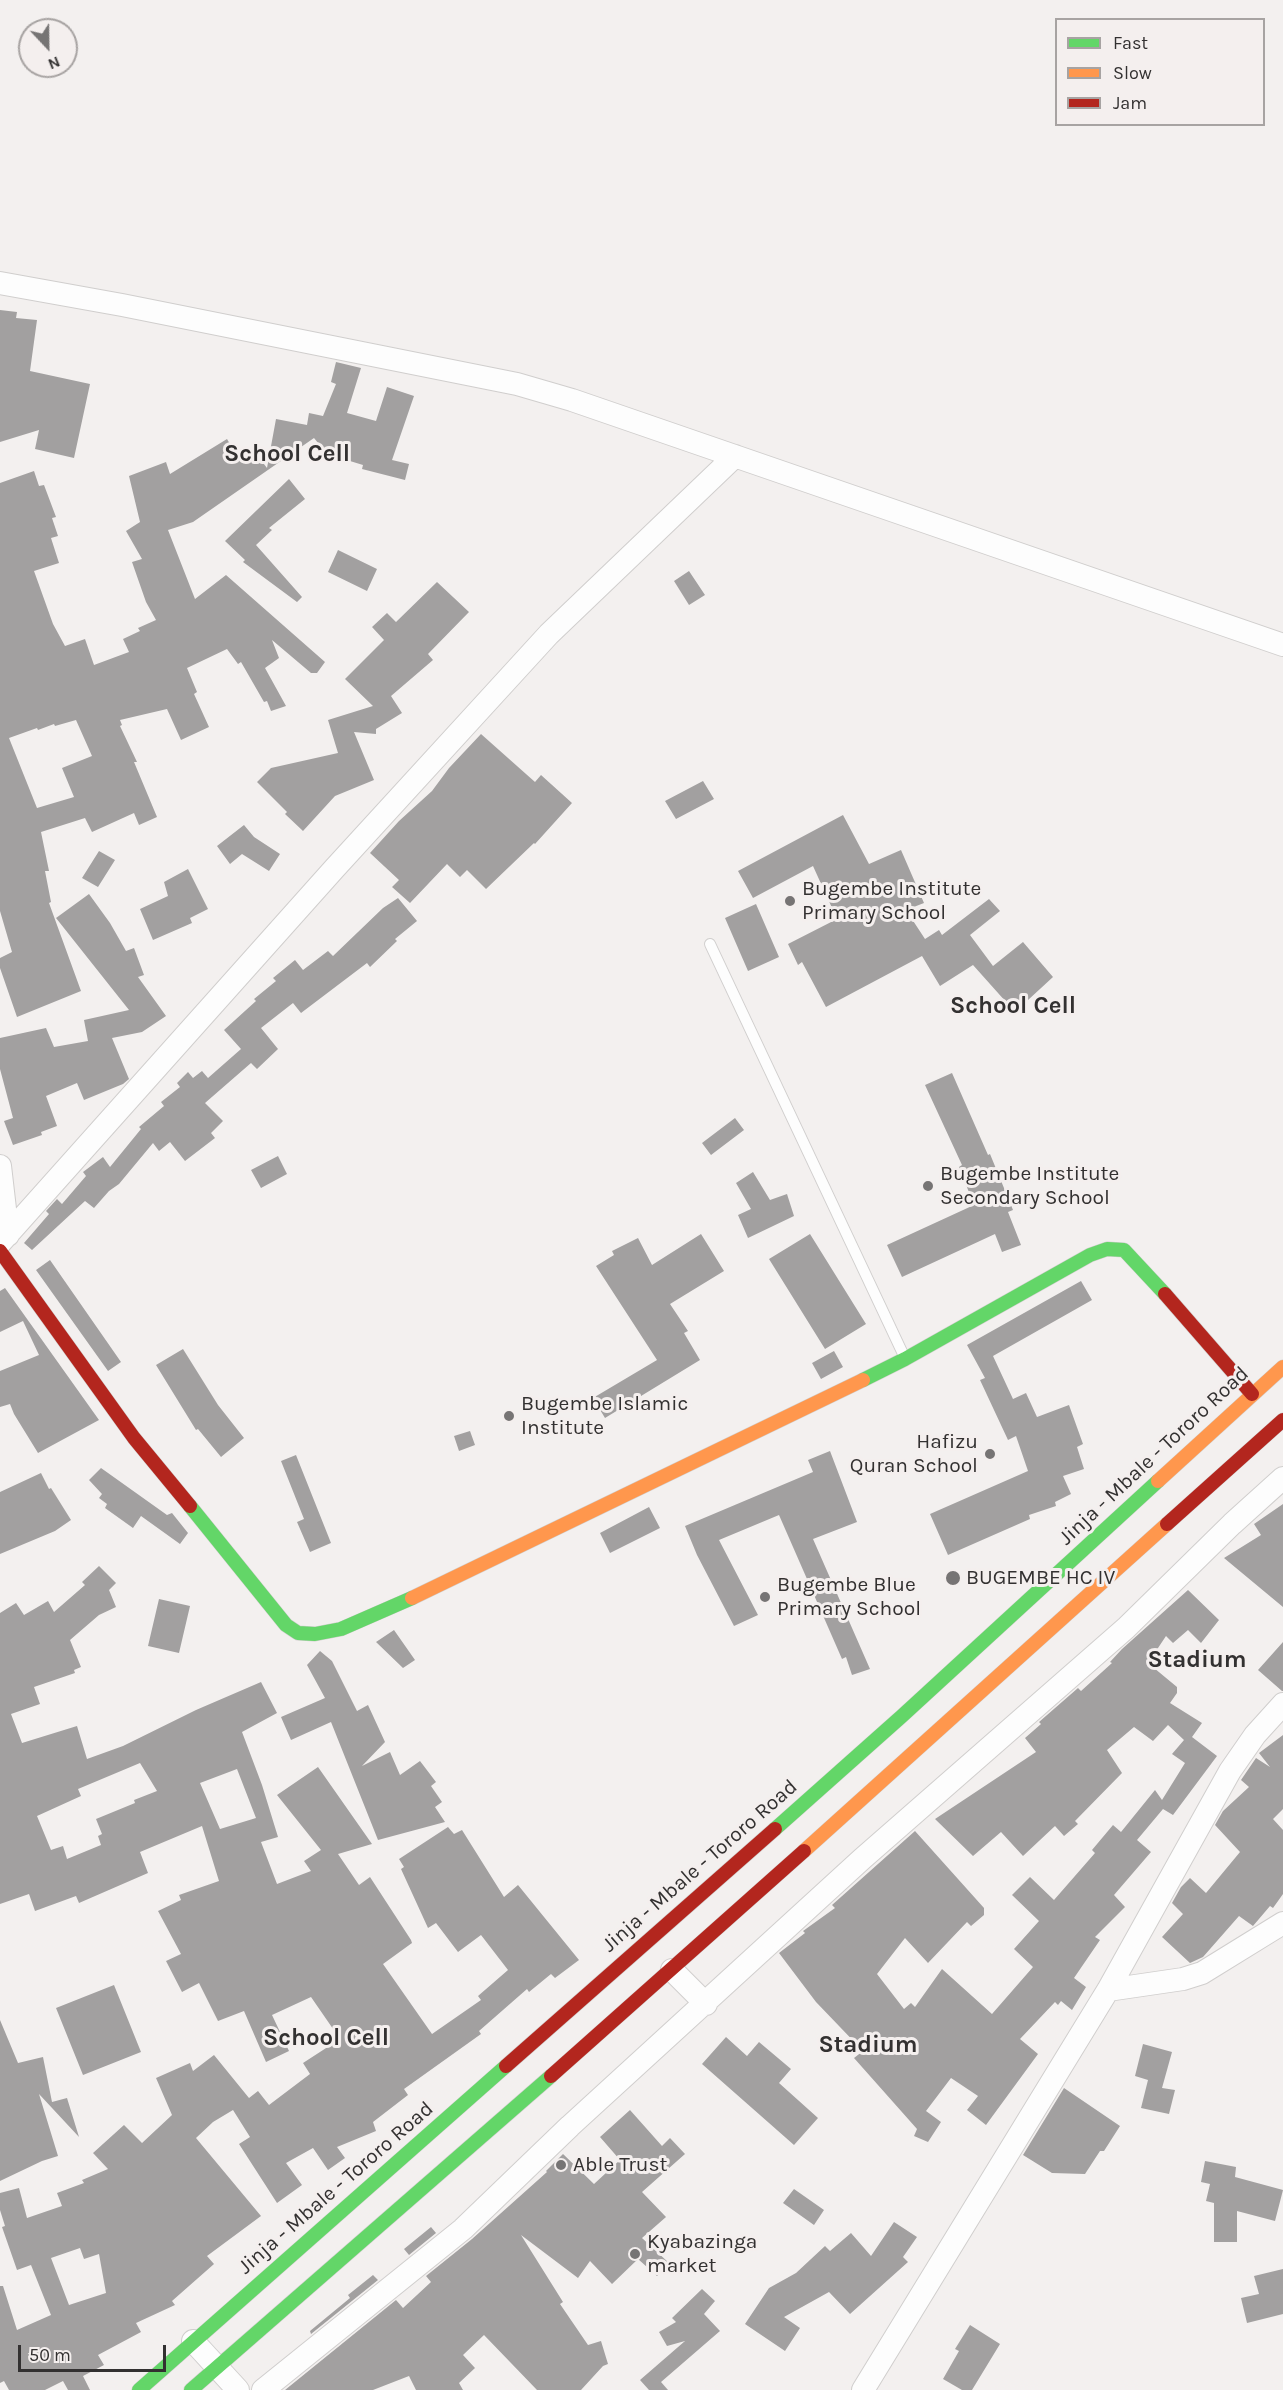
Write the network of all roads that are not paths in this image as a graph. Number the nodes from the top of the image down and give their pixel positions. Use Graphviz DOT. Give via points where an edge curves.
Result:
graph roads {
  1 [pos="0,283"];
  2 [pos="735,456"];
  3 [pos="1283,645"];
  4 [pos="710,944"];
  5 [pos="0,1166"];
  6 [pos="3,1243"];
  7 [pos="905,1359"];
  8 [pos="1283,1367"];
  9 [pos="1252,1394"];
  10 [pos="1283,1420"];
  11 [pos="1283,1478"];
  12 [pos="1283,1704"];
  13 [pos="1283,1923"];
  14 [pos="672,1970"];
  15 [pos="1108,1990"];
  16 [pos="706,2004"];
  17 [pos="194,2341"];
  18 [pos="216,2368"];
  19 [pos="139,2390"];
  20 [pos="191,2390"];
  21 [pos="238,2390"];
  22 [pos="263,2390"];
  23 [pos="863,2390"];
  1 -- 2 [label="street" via="517,384"];
  2 -- 3 [label="street"];
  2 -- 6 [label="street" via="549,634 334,868"];
  4 -- 7 [label="lane"];
  5 -- 6 [label="street"];
  6 -- 7 [label="main road" via="134,1438 286,1625 298,1634 341,1629 430,1590"];
  7 -- 9 [label="main road" via="1090,1255 1107,1249 1124,1250"];
  8 -- 9 [label="main road, Jinja - Mbale - Tororo Road"];
  9 -- 17 [label="main road, Jinja - Mbale - Tororo Road" via="902,1716"];
  10 -- 14 [label="main road"];
  11 -- 16 [label="street" via="1126,1628 862,1859"];
  12 -- 15 [label="street" via="1255,1734 1230,1771"];
  13 -- 15 [label="street" via="1202,1973"];
  14 -- 16 [label="street"];
  14 -- 18 [label="main road"];
  15 -- 23 [label="street"];
  16 -- 22 [label="street" via="463,2229"];
  17 -- 18 [label="street"];
  17 -- 19 [label="main road, Jinja - Mbale - Tororo Road"];
  18 -- 20 [label="main road"];
  18 -- 21 [label="street"];
}
